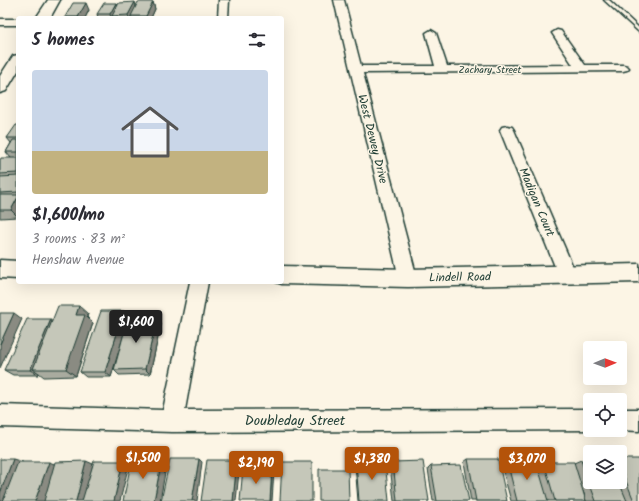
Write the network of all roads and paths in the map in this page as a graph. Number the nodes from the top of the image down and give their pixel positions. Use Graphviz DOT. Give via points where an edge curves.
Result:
graph roads {
  1 [pos="54,0"];
  2 [pos="224,0"];
  3 [pos="339,0"];
  4 [pos="606,0"];
  5 [pos="44,16"];
  6 [pos="223,16"];
  7 [pos="0,22"];
  8 [pos="16,22"];
  9 [pos="639,31"];
  10 [pos="431,33"];
  11 [pos="557,33"];
  12 [pos="16,62"];
  13 [pos="582,68"];
  14 [pos="623,68"];
  15 [pos="442,69"];
  16 [pos="356,70"];
  17 [pos="0,88"];
  18 [pos="507,130"];
  19 [pos="0,269"];
  20 [pos="16,270"];
  21 [pos="639,273"];
  22 [pos="567,274"];
  23 [pos="284,275"];
  24 [pos="408,278"];
  25 [pos="199,284"];
  26 [pos="0,416"];
  27 [pos="583,420"];
  28 [pos="627,420"];
  29 [pos="639,420"];
  30 [pos="172,421"];
  1 -- 5 [label="main road"];
  2 -- 6 [label="street"];
  3 -- 16 [label="street, West Dewey Drive"];
  4 -- 9 [label="lane"];
  7 -- 8 [label="street"];
  10 -- 15 [label="street"];
  11 -- 13 [label="street"];
  12 -- 17 [label="main road"];
  13 -- 14 [label="street, Zachary Street"];
  13 -- 15 [label="street, Zachary Street"];
  15 -- 16 [label="street, Zachary Street"];
  16 -- 24 [label="street, West Dewey Drive"];
  18 -- 22 [label="street, Madigan Court"];
  19 -- 20 [label="street"];
  21 -- 22 [label="street, Lindell Road"];
  22 -- 24 [label="street, Lindell Road"];
  23 -- 24 [label="street, Lindell Road"];
  25 -- 30 [label="street"];
  26 -- 30 [label="street, Doubleday Street"];
  27 -- 30 [label="street, Doubleday Street"];
  28 -- 29 [label="street"];
}
